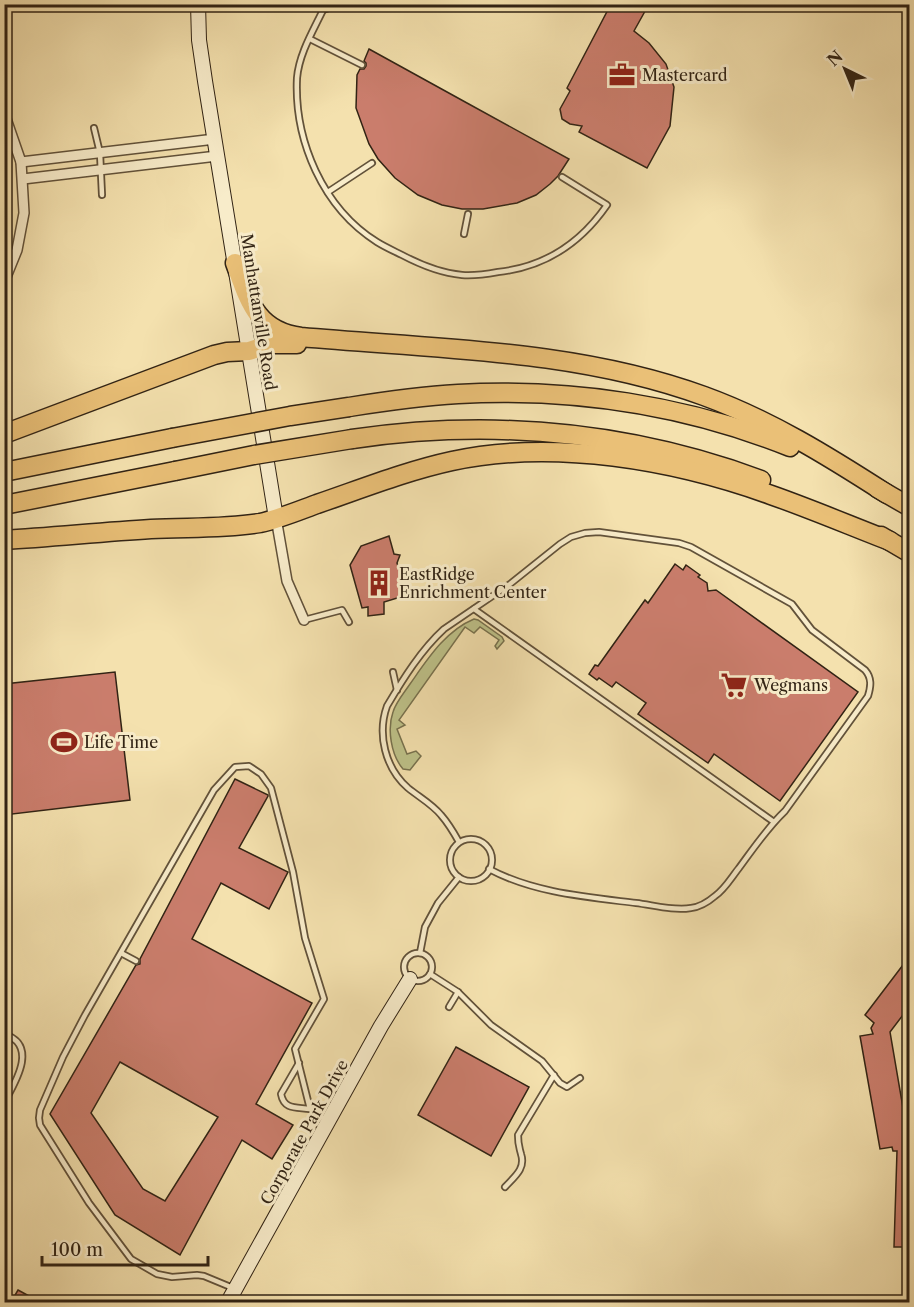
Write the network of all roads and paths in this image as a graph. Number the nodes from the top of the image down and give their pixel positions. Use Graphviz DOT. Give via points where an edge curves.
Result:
graph roads {
  1 [pos="198,4"];
  2 [pos="334,4"];
  3 [pos="323,7"];
  4 [pos="310,39"];
  5 [pos="362,65"];
  6 [pos="4,113"];
  7 [pos="94,128"];
  8 [pos="215,140"];
  9 [pos="100,153"];
  10 [pos="217,156"];
  11 [pos="21,162"];
  12 [pos="372,163"];
  13 [pos="102,170"];
  14 [pos="562,177"];
  15 [pos="23,179"];
  16 [pos="328,192"];
  17 [pos="102,195"];
  18 [pos="468,214"];
  19 [pos="464,234"];
  20 [pos="235,263"];
  21 [pos="4,282"];
  22 [pos="386,345"];
  23 [pos="249,351"];
  24 [pos="4,434"];
  25 [pos="4,472"];
  26 [pos="887,494"];
  27 [pos="4,505"];
  28 [pos="909,507"];
  29 [pos="276,518"];
  30 [pos="4,540"];
  31 [pos="890,542"];
  32 [pos="909,553"];
  33 [pos="474,609"];
  34 [pos="304,620"];
  35 [pos="349,622"];
  36 [pos="393,672"];
  37 [pos="397,690"];
  38 [pos="774,822"];
  39 [pos="459,842"];
  40 [pos="489,869"];
  41 [pos="459,877"];
  42 [pos="420,952"];
  43 [pos="121,953"];
  44 [pos="136,961"];
  45 [pos="430,974"];
  46 [pos="410,979"];
  47 [pos="458,992"];
  48 [pos="449,1007"];
  49 [pos="4,1034"];
  50 [pos="290,1043"];
  51 [pos="295,1048"];
  52 [pos="299,1063"];
  53 [pos="554,1076"];
  54 [pos="580,1078"];
  55 [pos="4,1103"];
  56 [pos="310,1109"];
  57 [pos="329,1121"];
  58 [pos="505,1187"];
  59 [pos="235,1289"];
  60 [pos="228,1302"];
  1 -- 8 [label="street, Manhattanville Road" via="201,56"];
  2 -- 3 [label="lane"];
  3 -- 4 [label="lane"];
  4 -- 5 [label="lane"];
  4 -- 16 [label="lane" via="297,76 298,116 306,148"];
  6 -- 11 [label="street"];
  7 -- 9 [label="lane"];
  8 -- 9 [label="street"];
  8 -- 10 [label="street, Manhattanville Road"];
  9 -- 11 [label="street"];
  9 -- 13 [label="lane"];
  10 -- 13 [label="street"];
  10 -- 20 [label="street, Manhattanville Road"];
  11 -- 15 [label="street"];
  12 -- 16 [label="lane"];
  13 -- 15 [label="street"];
  13 -- 17 [label="lane"];
  14 -- 16 [label="lane" via="607,205 597,219 562,251 544,261 487,274 463,275 418,264 365,233"];
  15 -- 21 [label="street" via="24,213 17,250"];
  18 -- 19 [label="lane"];
  20 -- 22 [label="highway" via="252,306 275,330 286,335"];
  20 -- 23 [label="street, Manhattanville Road"];
  22 -- 23 [label="highway" via="276,344"];
  22 -- 26 [label="highway" via="564,361 668,384 720,402 787,433"];
  23 -- 24 [label="highway" via="204,358"];
  23 -- 29 [label="street, Manhattanville Road"];
  25 -- 26 [label="highway, bridge" via="290,416 419,397 550,394 621,401 720,423 816,457"];
  26 -- 28 [label="highway"];
  27 -- 31 [label="highway, bridge" via="352,439 489,429 570,434 707,461 820,504"];
  29 -- 30 [label="highway" via="233,526"];
  29 -- 31 [label="highway" via="449,462 496,454 567,452 633,460 715,478 771,495"];
  29 -- 34 [label="street, Manhattanville Road" via="287,580"];
  31 -- 32 [label="highway"];
  33 -- 37 [label="lane" via="434,638"];
  33 -- 38 [label="lane"];
  33 -- 38 [label="lane" via="566,540 599,532 685,544 792,604 812,630 870,675 871,686 868,696"];
  34 -- 35 [label="lane" via="342,610"];
  36 -- 37 [label="lane"];
  37 -- 39 [label="lane" via="384,715 382,735 388,758 406,786 441,815"];
  38 -- 40 [label="lane" via="723,890 704,904 688,909 568,894 513,880"];
  39 -- 40 [label="lane" via="473,839 486,845 492,858"];
  39 -- 41 [label="lane" via="450,857 452,870"];
  40 -- 41 [label="lane" via="476,881"];
  41 -- 42 [label="lane" via="430,916"];
  42 -- 45 [label="lane" via="432,963"];
  42 -- 46 [label="lane" via="412,953 404,964"];
  43 -- 44 [label="lane"];
  43 -- 51 [label="lane" via="214,790 235,767 249,766 271,788 305,938 324,999"];
  43 -- 59 [label="lane" via="63,1058 40,1110 40,1125 89,1203 131,1259 157,1274 204,1276"];
  45 -- 46 [label="lane" via="421,981"];
  45 -- 47 [label="lane"];
  46 -- 57 [label="street, Corporate Park Drive"];
  47 -- 48 [label="lane"];
  47 -- 53 [label="lane" via="491,1025 542,1061"];
  49 -- 55 [label="lane" via="19,1044 23,1056 20,1076"];
  50 -- 51 [label="lane"];
  51 -- 52 [label="lane"];
  52 -- 56 [label="lane"];
  52 -- 56 [label="lane" via="281,1094 282,1101 287,1106"];
  53 -- 54 [label="lane" via="567,1086"];
  53 -- 58 [label="lane" via="518,1135 523,1165"];
  56 -- 57 [label="lane"];
  57 -- 59 [label="street, Corporate Park Drive"];
  59 -- 60 [label="street, Corporate Park Drive"];
}
